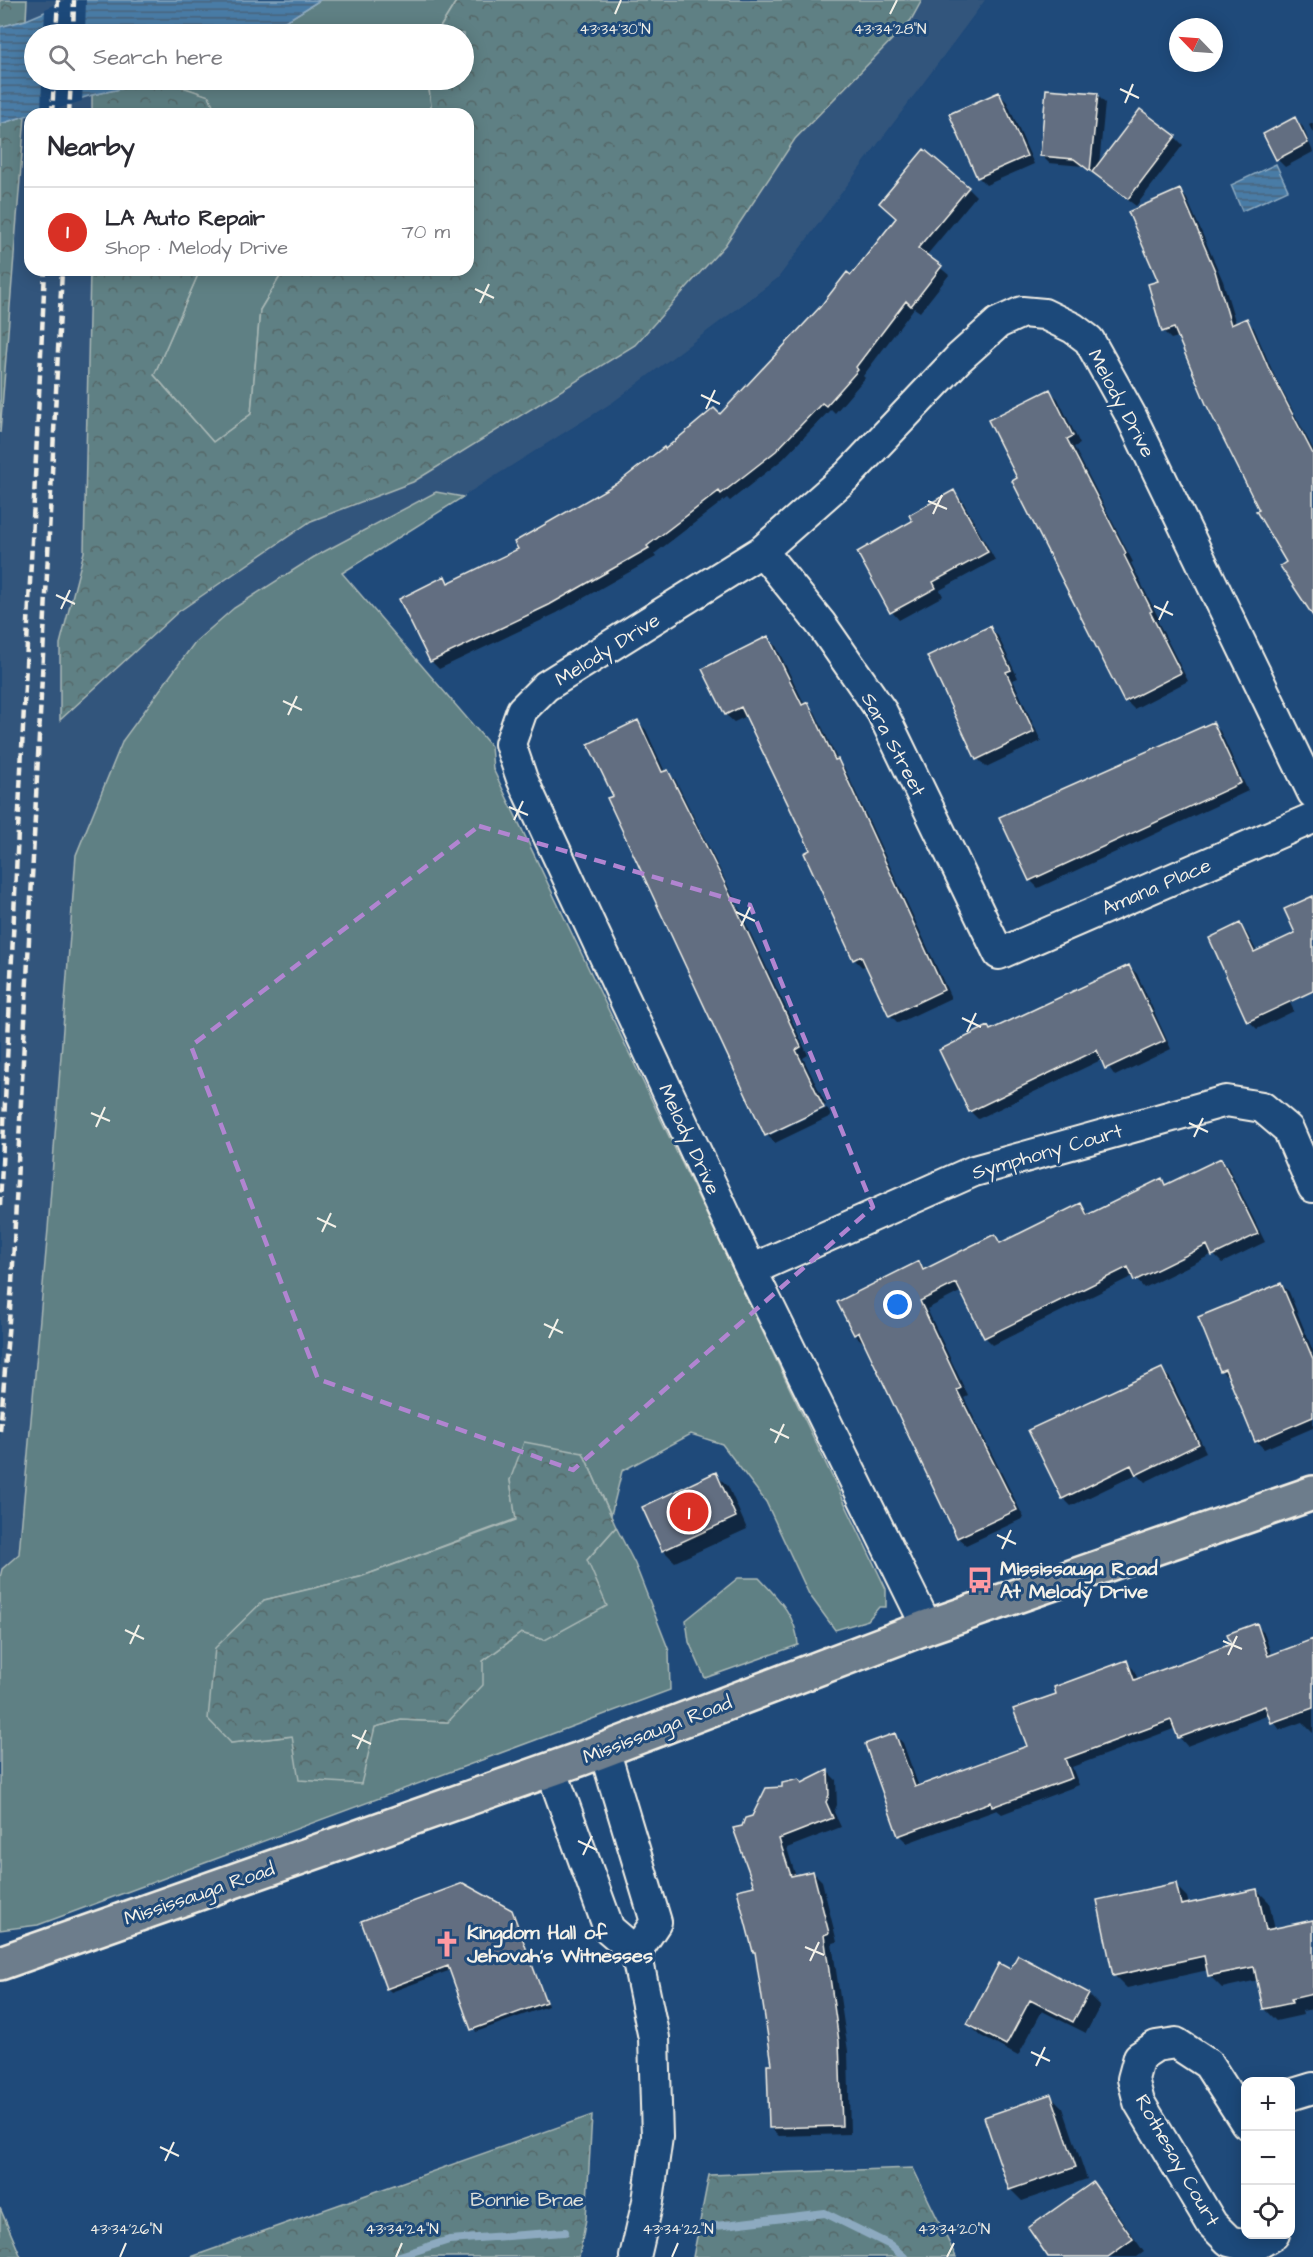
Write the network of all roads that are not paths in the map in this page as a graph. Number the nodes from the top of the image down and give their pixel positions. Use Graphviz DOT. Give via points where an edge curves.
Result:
graph roads {
  1 [pos="762,551"];
  2 [pos="1313,793"];
  3 [pos="1313,818"];
  4 [pos="999,954"];
  5 [pos="1313,1187"];
  6 [pos="751,1270"];
  7 [pos="1313,1493"];
  8 [pos="927,1627"];
  9 [pos="604,1749"];
  10 [pos="551,1769"];
  11 [pos="636,1952"];
  12 [pos="0,1963"];
  13 [pos="1313,2088"];
  14 [pos="1295,2094"];
  15 [pos="1241,2112"];
  16 [pos="1267,2239"];
  17 [pos="636,2257"];
  1 -- 2 [label="street, Melody Drive" via="848,475 959,358 999,323 1022,312 1044,314 1089,340 1130,414"];
  1 -- 4 [label="street, Sara Street" via="821,624 882,712"];
  1 -- 6 [label="street, Melody Drive" via="546,686 522,710 510,744 522,779"];
  3 -- 4 [label="street, Amana Place"];
  5 -- 6 [label="street, Symphony Court" via="1288,1129 1262,1107 1226,1101 974,1171"];
  6 -- 8 [label="street, Melody Drive"];
  7 -- 8 [label="main road, Mississauga Road"];
  8 -- 9 [label="main road, Mississauga Road"];
  9 -- 10 [label="main road, Mississauga Road"];
  9 -- 11 [label="street" via="656,1922"];
  10 -- 11 [label="street" via="609,1929"];
  10 -- 12 [label="main road, Mississauga Road"];
  11 -- 17 [label="street" via="654,2038 657,2137"];
  13 -- 14 [label="street"];
  15 -- 16 [label="street, Rothesay Court" via="1208,2064 1176,2043 1156,2046 1139,2057 1133,2079 1139,2102 1212,2224 1229,2241 1253,2247"];
}
